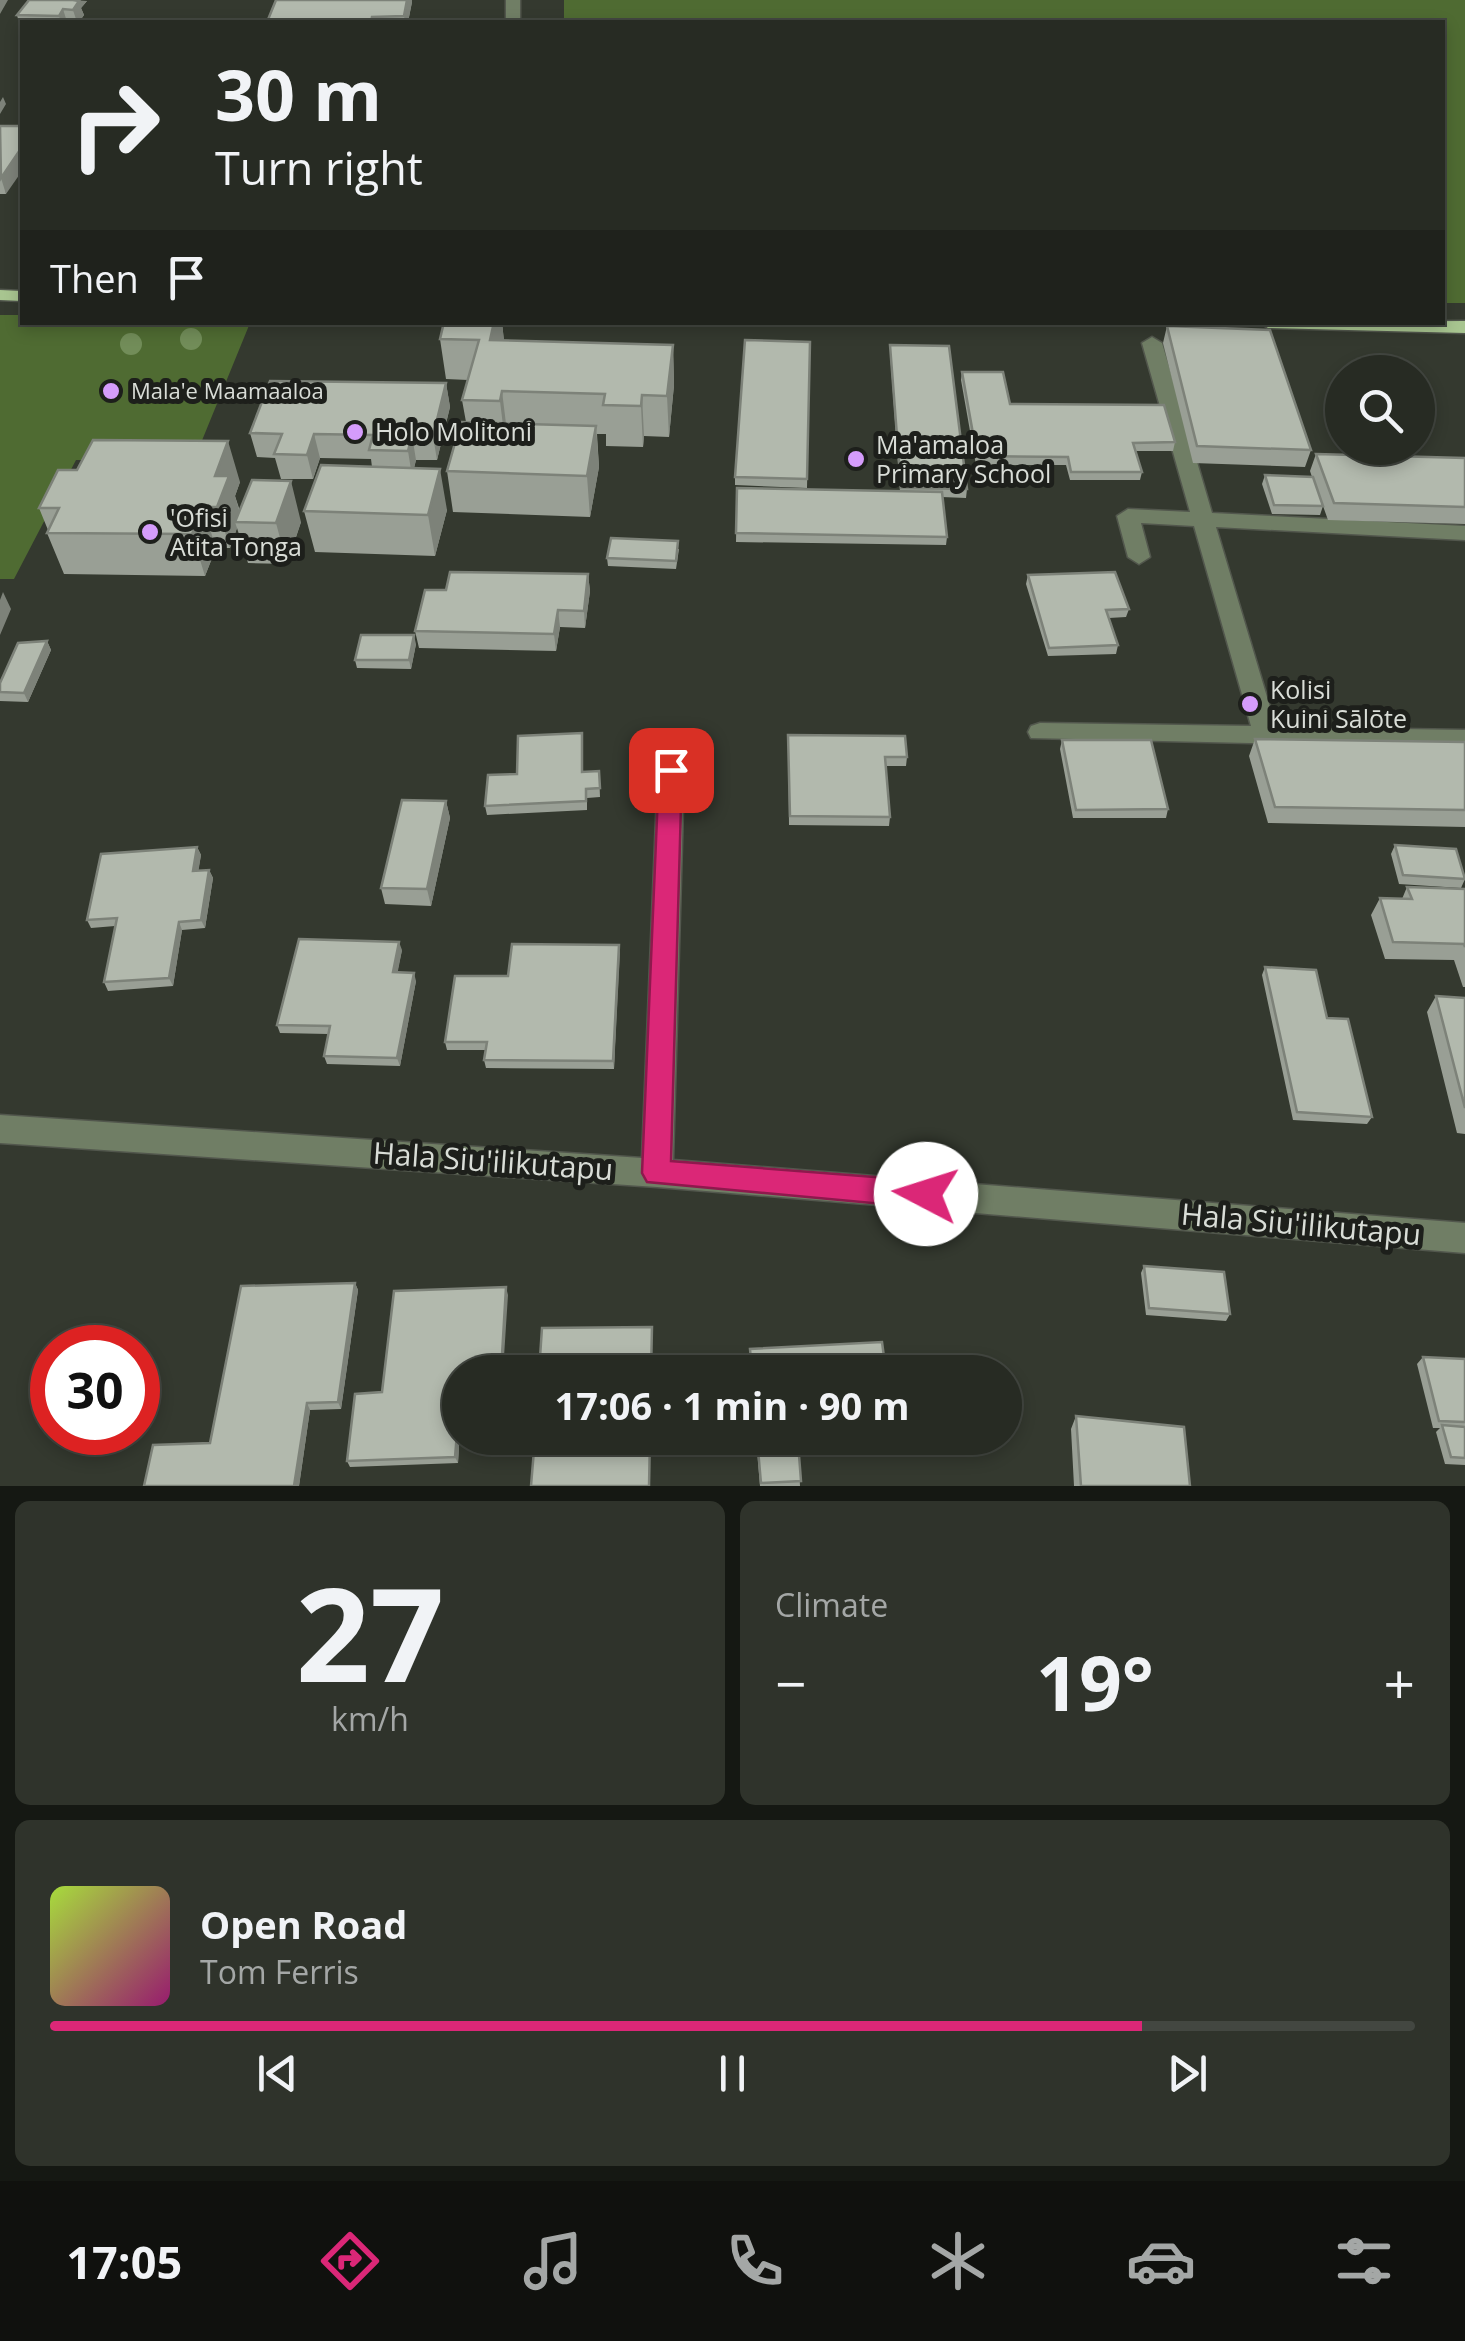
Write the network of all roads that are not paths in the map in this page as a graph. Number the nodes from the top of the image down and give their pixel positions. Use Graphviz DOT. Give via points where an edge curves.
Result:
graph roads {
  1 [pos="1386,325"];
  2 [pos="1465,327"];
  3 [pos="1152,343"];
  4 [pos="1204,520"];
  5 [pos="1465,533"];
  6 [pos="1139,558"];
  7 [pos="1040,732"];
  8 [pos="1266,736"];
  9 [pos="1465,739"];
  10 [pos="671,770"];
  11 [pos="0,1130"];
  12 [pos="657,1173"];
  13 [pos="1465,1238"];
  1 -- 2 [label="main road"];
  3 -- 4 [label="street"];
  4 -- 5 [label="street"];
  4 -- 6 [label="street" via="1128,516"];
  4 -- 8 [label="street"];
  7 -- 8 [label="street"];
  8 -- 9 [label="street"];
  10 -- 12 [label="street"];
  11 -- 12 [label="street, Hala Siu'ilikutapu"];
  12 -- 13 [label="street, Hala Siu'ilikutapu"];
}
